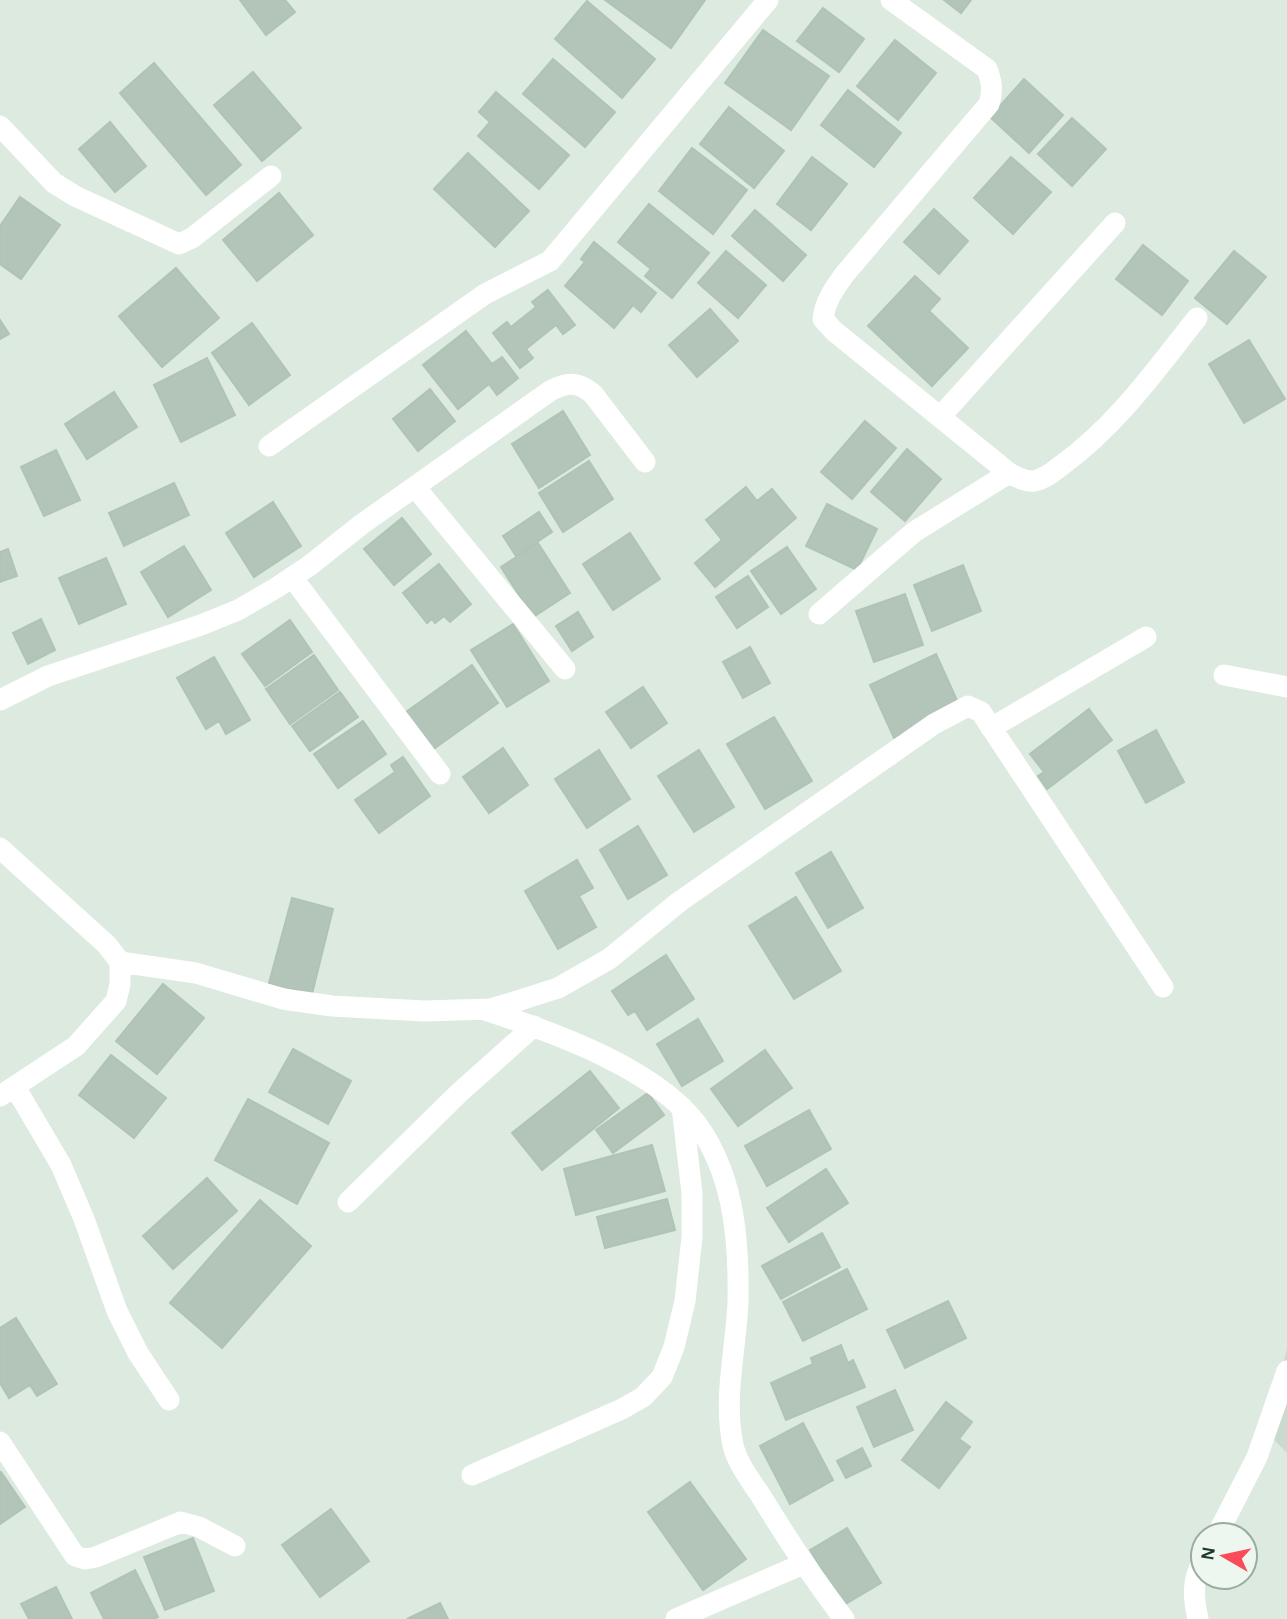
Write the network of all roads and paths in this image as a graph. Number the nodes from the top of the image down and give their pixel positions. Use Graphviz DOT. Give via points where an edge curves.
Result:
graph roads {
  1 [pos="768,0"];
  2 [pos="891,0"];
  3 [pos="0,126"];
  4 [pos="271,176"];
  5 [pos="1115,223"];
  6 [pos="1197,318"];
  7 [pos="940,417"];
  8 [pos="269,446"];
  9 [pos="645,462"];
  10 [pos="1009,473"];
  11 [pos="415,487"];
  12 [pos="292,577"];
  13 [pos="820,614"];
  14 [pos="1146,637"];
  15 [pos="565,668"];
  16 [pos="1224,675"];
  17 [pos="1287,687"];
  18 [pos="0,700"];
  19 [pos="991,728"];
  20 [pos="440,774"];
  21 [pos="0,848"];
  22 [pos="120,962"];
  23 [pos="1163,987"];
  24 [pos="484,1009"];
  25 [pos="534,1026"];
  26 [pos="7,1091"];
  27 [pos="682,1107"];
  28 [pos="348,1202"];
  29 [pos="1287,1371"];
  30 [pos="169,1400"];
  31 [pos="0,1442"];
  32 [pos="472,1475"];
  33 [pos="1224,1521"];
  34 [pos="235,1546"];
  35 [pos="803,1564"];
  36 [pos="1194,1591"];
  37 [pos="676,1619"];
  38 [pos="844,1619"];
  39 [pos="1198,1619"];
  1 -- 8 [label="street" via="550,261 485,294"];
  2 -- 7 [label="street" via="986,69 993,92 989,104 844,275 824,308 823,319"];
  3 -- 4 [label="street" via="54,183 179,244"];
  5 -- 7 [label="street"];
  6 -- 10 [label="street" via="1120,414 1088,446 1035,481"];
  7 -- 10 [label="street"];
  9 -- 11 [label="street" via="593,394 574,383 550,391"];
  10 -- 13 [label="street" via="914,532"];
  11 -- 12 [label="street"];
  11 -- 15 [label="street"];
  12 -- 18 [label="street" via="238,610 48,676"];
  12 -- 20 [label="street"];
  14 -- 19 [label="street"];
  16 -- 17 [label="street"];
  19 -- 23 [label="street"];
  19 -- 24 [label="street" via="975,707 962,708 679,902 590,972 558,988"];
  21 -- 22 [label="street" via="86,923"];
  22 -- 24 [label="street" via="196,973 283,999 332,1006"];
  22 -- 26 [label="street" via="116,1001 105,1016 75,1046"];
  24 -- 25 [label="street"];
  25 -- 27 [label="street" via="631,1071"];
  25 -- 28 [label="street" via="458,1093"];
  26 -- 30 [label="street" via="61,1166 117,1311"];
  27 -- 32 [label="street" via="692,1237 685,1301 662,1377 643,1397 622,1409"];
  27 -- 35 [label="street" via="704,1134 724,1180 736,1228 737,1338 729,1403 734,1449"];
  29 -- 33 [label="street" via="1257,1457"];
  31 -- 34 [label="street" via="75,1556 96,1557 181,1521"];
  35 -- 37 [label="street"];
  35 -- 38 [label="street"];
  36 -- 39 [label="street"];
}
